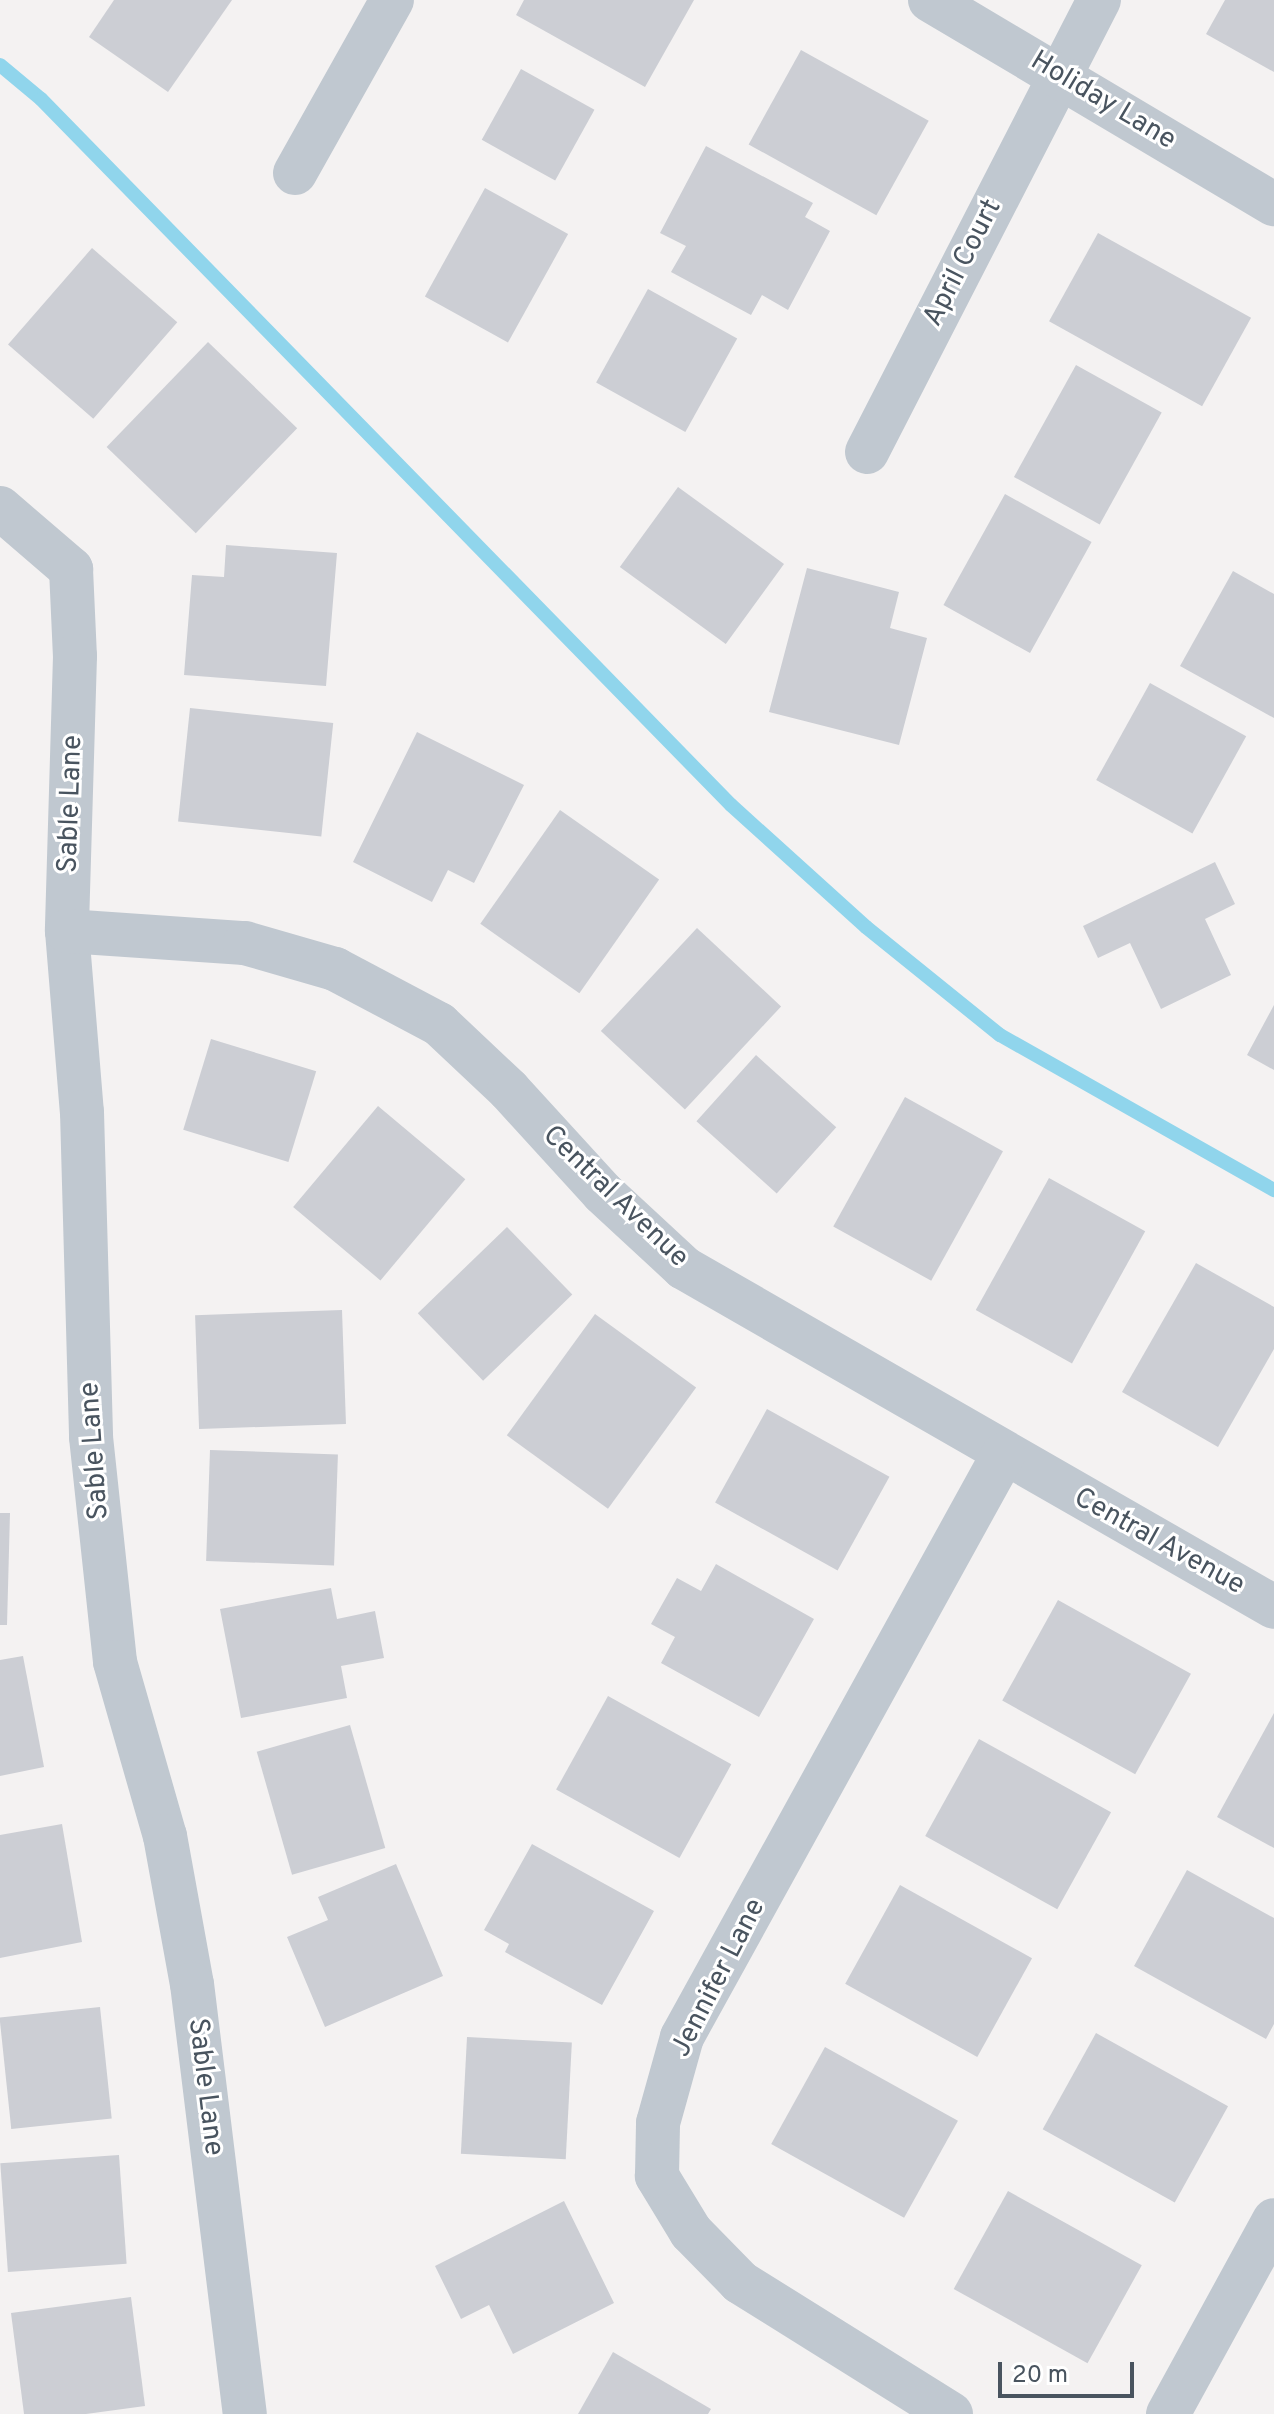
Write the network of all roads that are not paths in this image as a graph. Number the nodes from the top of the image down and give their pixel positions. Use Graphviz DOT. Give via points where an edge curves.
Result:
graph roads {
  1 [pos="392,0"];
  2 [pos="930,0"];
  3 [pos="1099,0"];
  4 [pos="1059,73"];
  5 [pos="295,173"];
  6 [pos="1274,204"];
  7 [pos="867,452"];
  8 [pos="0,508"];
  9 [pos="67,931"];
  10 [pos="1003,1455"];
  11 [pos="1274,1607"];
  12 [pos="1274,2220"];
  13 [pos="245,2414"];
  14 [pos="951,2414"];
  15 [pos="1168,2414"];
  1 -- 5 [label="street"];
  2 -- 4 [label="street, Holiday Lane"];
  3 -- 4 [label="street, April Court"];
  4 -- 6 [label="street, Holiday Lane"];
  4 -- 7 [label="street, April Court"];
  8 -- 9 [label="street, Sable Lane" via="71,569 75,656"];
  9 -- 10 [label="street, Central Avenue" via="245,943 335,969 439,1024 509,1090 603,1193 684,1268"];
  9 -- 13 [label="street, Sable Lane" via="82,1112 91,1437 115,1662 165,1836 192,1984"];
  10 -- 11 [label="street, Central Avenue"];
  10 -- 14 [label="street, Jennifer Lane" via="682,2037 658,2123 657,2176 691,2232 740,2282"];
  12 -- 15 [label="street"];
}
